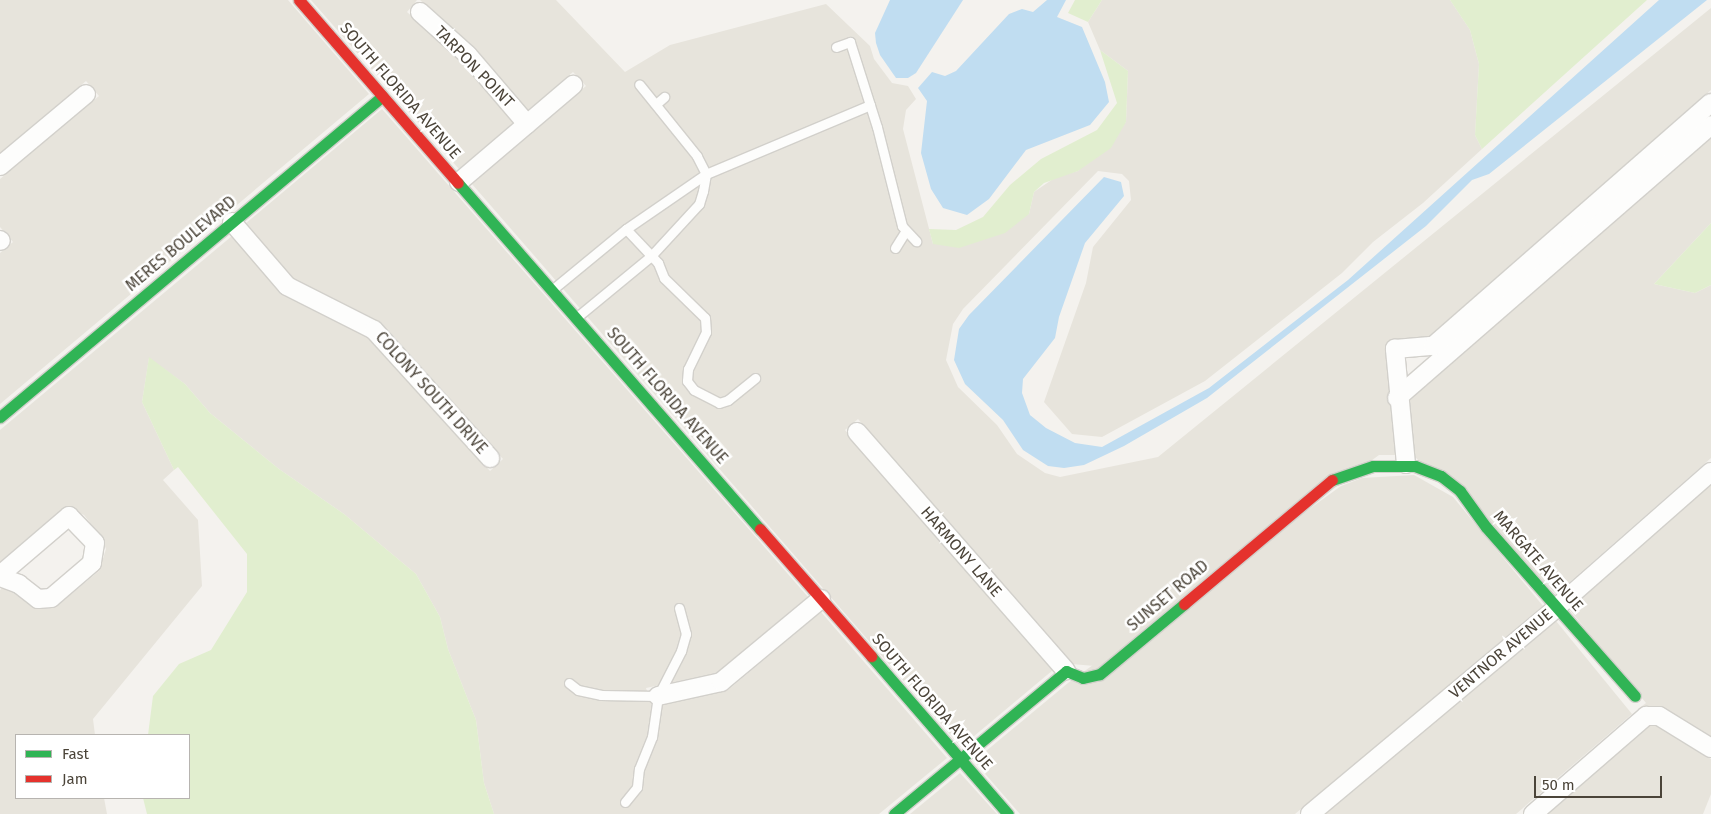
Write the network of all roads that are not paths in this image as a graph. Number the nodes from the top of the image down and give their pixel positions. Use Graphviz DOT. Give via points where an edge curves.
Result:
graph roads {
  1 [pos="300,0"];
  2 [pos="420,12"];
  3 [pos="836,47"];
  4 [pos="639,84"];
  5 [pos="573,85"];
  6 [pos="86,94"];
  7 [pos="382,96"];
  8 [pos="664,97"];
  9 [pos="1711,103"];
  10 [pos="656,104"];
  11 [pos="870,105"];
  12 [pos="527,124"];
  13 [pos="1711,125"];
  14 [pos="0,166"];
  15 [pos="706,174"];
  16 [pos="458,182"];
  17 [pos="232,222"];
  18 [pos="626,229"];
  19 [pos="905,232"];
  20 [pos="916,241"];
  21 [pos="895,248"];
  22 [pos="651,256"];
  23 [pos="553,289"];
  24 [pos="577,318"];
  25 [pos="755,378"];
  26 [pos="1397,398"];
  27 [pos="0,417"];
  28 [pos="857,432"];
  29 [pos="490,458"];
  30 [pos="1406,464"];
  31 [pos="1711,472"];
  32 [pos="0,576"];
  33 [pos="822,599"];
  34 [pos="679,608"];
  35 [pos="1556,608"];
  36 [pos="1066,671"];
  37 [pos="569,683"];
  38 [pos="658,696"];
  39 [pos="1635,696"];
  40 [pos="1711,748"];
  41 [pos="960,760"];
  42 [pos="625,802"];
  43 [pos="894,814"];
  44 [pos="1008,814"];
  45 [pos="1310,814"];
  46 [pos="1532,814"];
  1 -- 7 [label="street, SOUTH FLORIDA AVENUE"];
  2 -- 12 [label="street, TARPON POINT" via="468,55"];
  3 -- 11 [label="lane" via="850,42"];
  4 -- 10 [label="lane"];
  5 -- 12 [label="street, TARPON POINT"];
  6 -- 14 [label="street"];
  7 -- 16 [label="street, SOUTH FLORIDA AVENUE"];
  7 -- 17 [label="street, MERES BOULEVARD"];
  8 -- 10 [label="lane"];
  9 -- 26 [label="street" via="1433,346 1395,349"];
  10 -- 15 [label="lane" via="690,145"];
  11 -- 15 [label="lane"];
  11 -- 19 [label="lane"];
  12 -- 16 [label="street, TARPON POINT"];
  13 -- 26 [label="street"];
  15 -- 18 [label="lane"];
  15 -- 22 [label="lane" via="699,204"];
  16 -- 23 [label="street, SOUTH FLORIDA AVENUE"];
  17 -- 27 [label="street, MERES BOULEVARD"];
  17 -- 29 [label="street, COLONY SOUTH DRIVE" via="287,286 374,330"];
  18 -- 22 [label="lane"];
  18 -- 23 [label="lane"];
  19 -- 20 [label="lane"];
  19 -- 21 [label="lane"];
  22 -- 24 [label="lane"];
  22 -- 25 [label="lane" via="662,268 664,278 705,318 707,325 688,369 687,382 694,390 719,403 728,400"];
  23 -- 24 [label="street, SOUTH FLORIDA AVENUE"];
  24 -- 33 [label="street, SOUTH FLORIDA AVENUE"];
  26 -- 30 [label="street"];
  28 -- 36 [label="street, HARMONY LANE"];
  30 -- 35 [label="street, MARGATE AVENUE" via="1432,472 1460,491 1486,527"];
  30 -- 36 [label="street, SUNSET ROAD" via="1367,467 1335,478 1100,674 1083,678"];
  31 -- 35 [label="street, VENTNOR AVENUE"];
  32 -- 32 [label="street" via="19,584 34,597 46,600 92,563 95,543 77,520 69,516"];
  33 -- 38 [label="street" via="722,682"];
  33 -- 41 [label="street, SOUTH FLORIDA AVENUE"];
  34 -- 38 [label="lane" via="686,634"];
  35 -- 39 [label="street, MARGATE AVENUE"];
  35 -- 45 [label="street, VENTNOR AVENUE"];
  36 -- 41 [label="street"];
  37 -- 38 [label="lane" via="578,690 601,695"];
  38 -- 42 [label="lane" via="652,738 639,769 637,787"];
  40 -- 46 [label="street" via="1659,716 1646,716"];
  41 -- 43 [label="street"];
  41 -- 44 [label="street, SOUTH FLORIDA AVENUE"];
}
